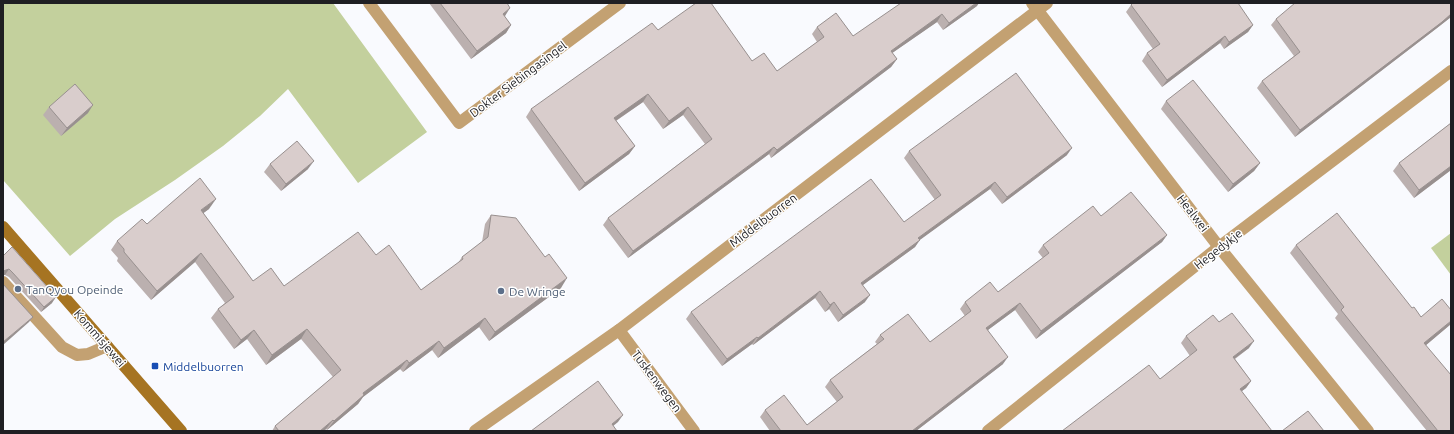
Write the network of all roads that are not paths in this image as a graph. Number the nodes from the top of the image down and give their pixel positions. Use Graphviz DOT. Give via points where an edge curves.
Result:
graph roads {
  1 [pos="369,3"];
  2 [pos="620,3"];
  3 [pos="1039,5"];
  4 [pos="1451,71"];
  5 [pos="3,227"];
  6 [pos="1220,247"];
  7 [pos="3,282"];
  8 [pos="619,330"];
  9 [pos="107,346"];
  10 [pos="181,431"];
  11 [pos="475,431"];
  12 [pos="694,431"];
  13 [pos="988,431"];
  14 [pos="1368,431"];
  1 -- 2 [label="street, Dokter Siebingasingel" via="459,123"];
  3 -- 6 [label="street, Healwei"];
  3 -- 8 [label="street, Middelbuorren"];
  4 -- 6 [label="street, Hegedykje"];
  5 -- 9 [label="street, Kommisjewei"];
  6 -- 13 [label="street, Hegedykje"];
  6 -- 14 [label="street, Healwei"];
  7 -- 9 [label="street" via="62,347 77,355 88,354"];
  8 -- 11 [label="street, Middelbuorren"];
  8 -- 12 [label="street, Tuskenwegen"];
  9 -- 10 [label="street, Kommisjewei"];
}
